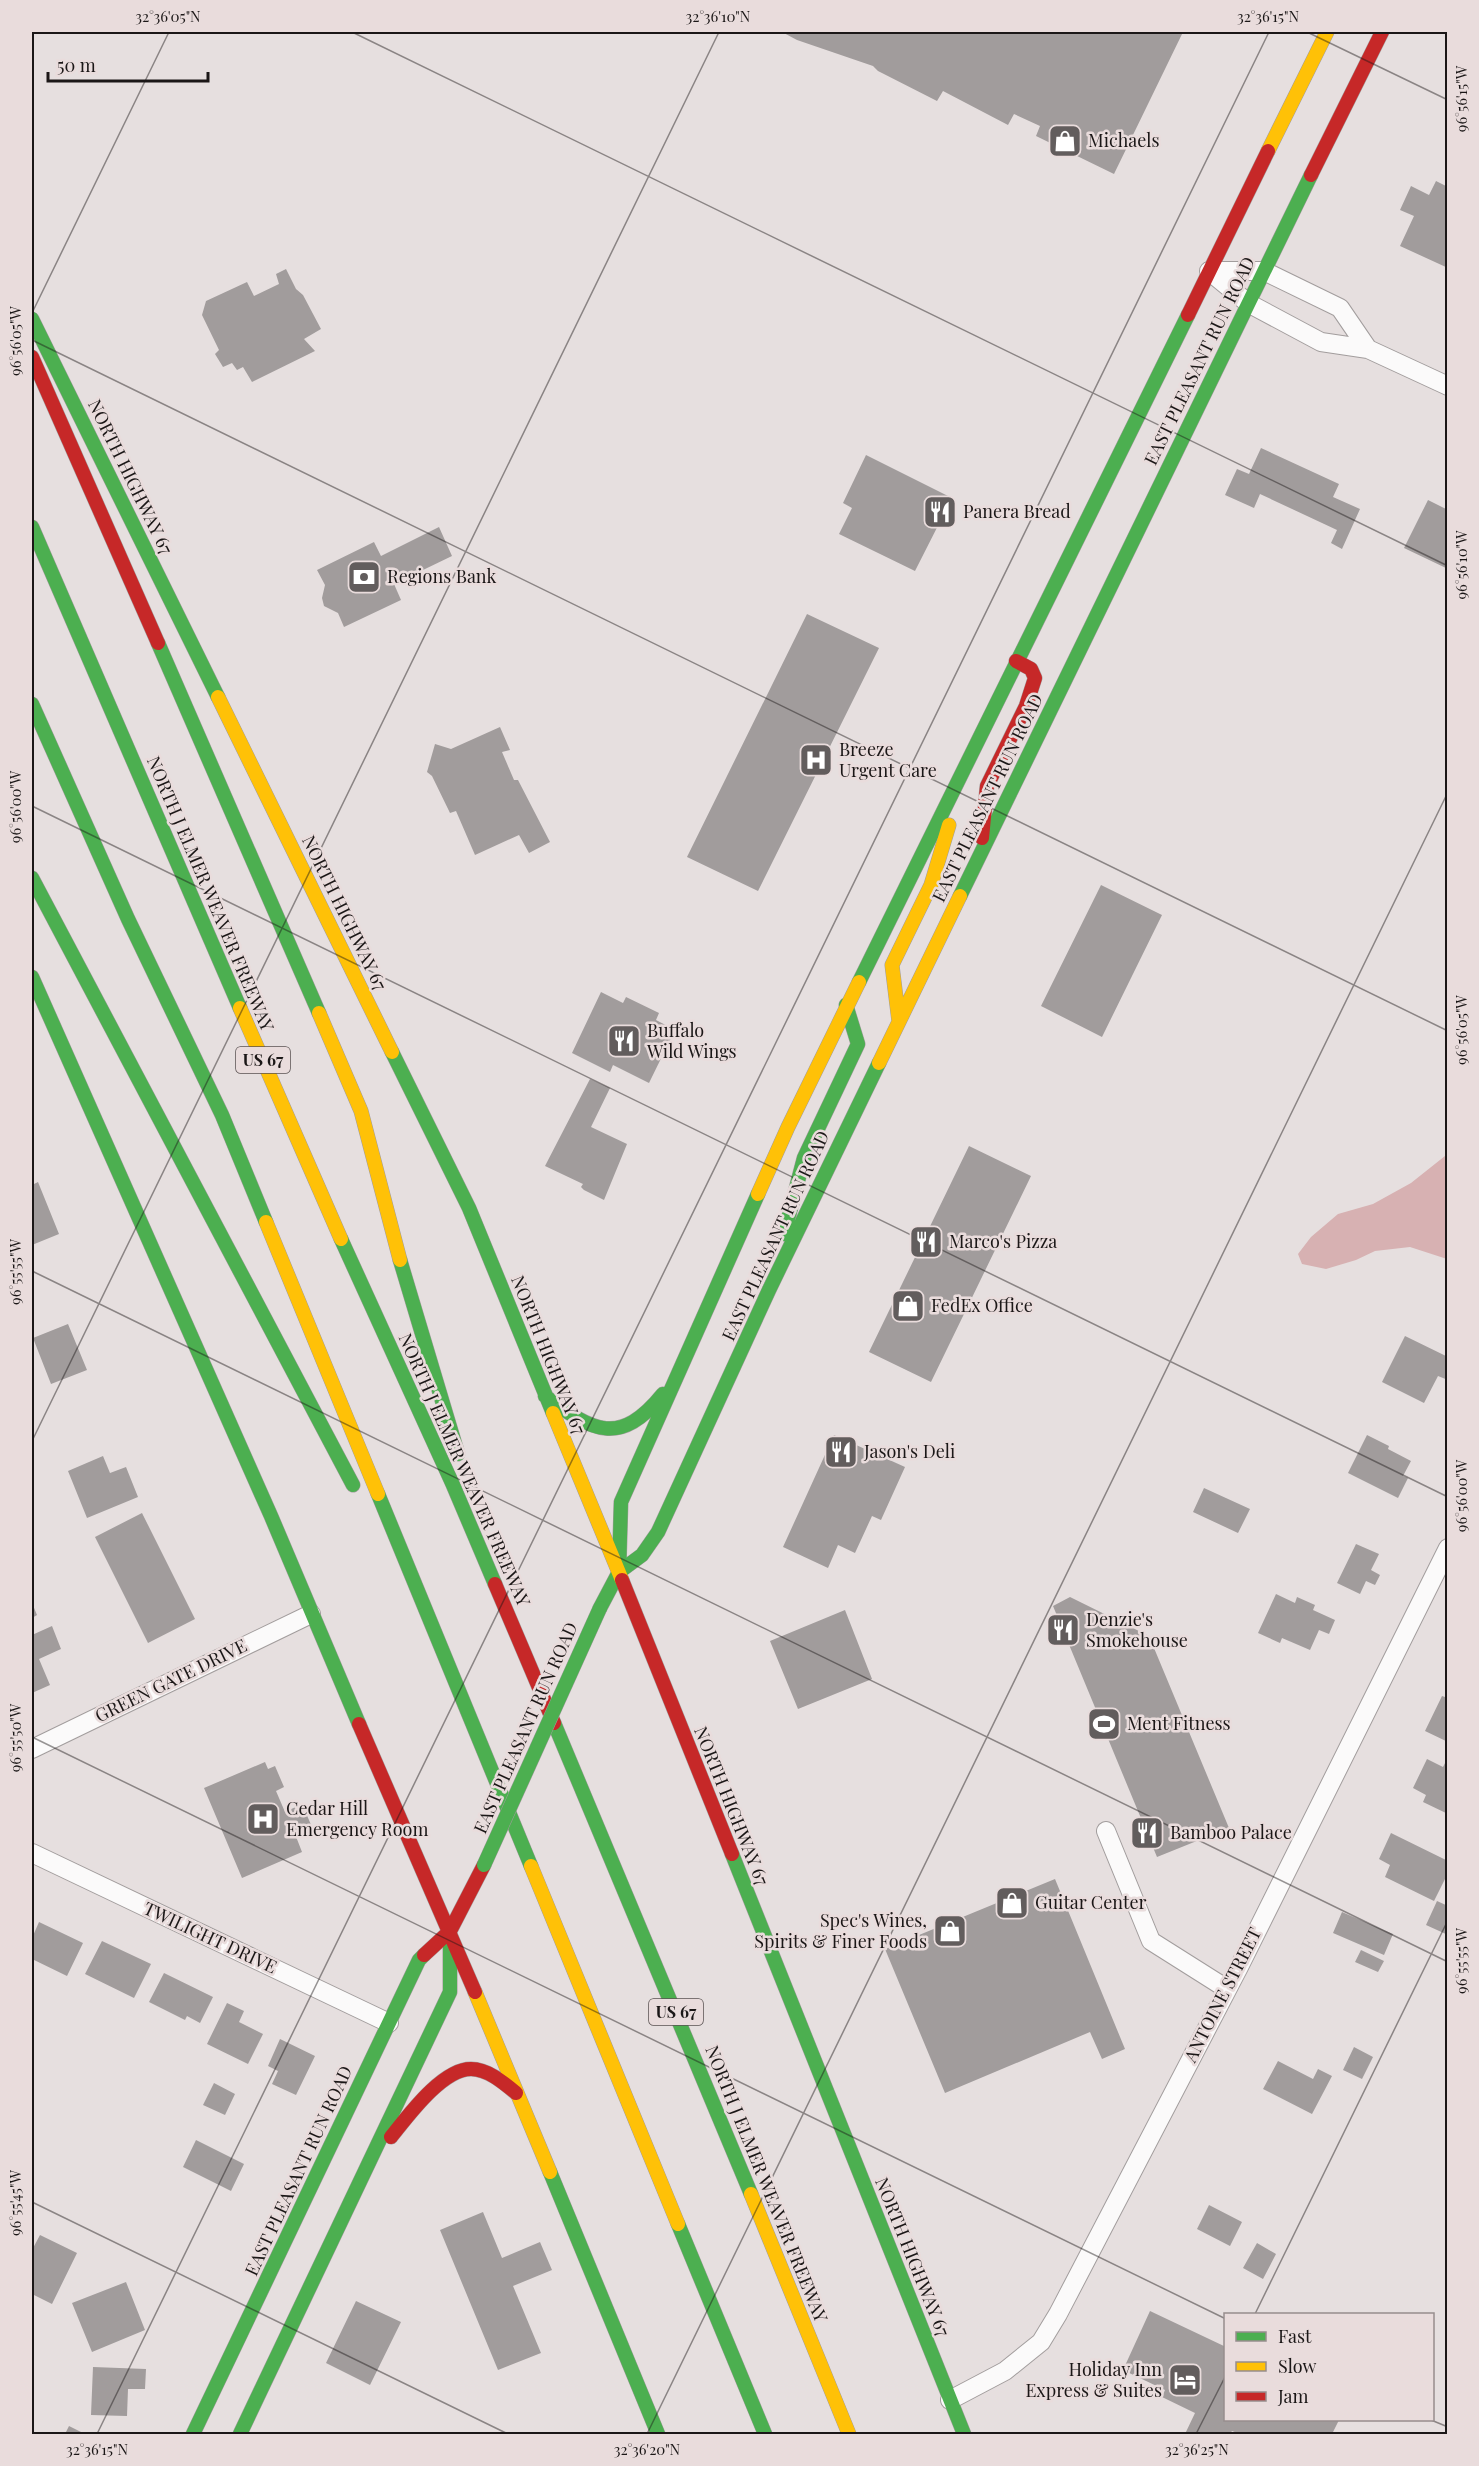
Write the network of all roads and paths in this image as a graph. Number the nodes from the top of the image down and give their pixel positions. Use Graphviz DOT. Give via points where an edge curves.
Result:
graph roads {
  1 [pos="1327,32"];
  2 [pos="1382,32"];
  3 [pos="1209,271"];
  4 [pos="1264,271"];
  5 [pos="1248,303"];
  6 [pos="32,319"];
  7 [pos="1368,350"];
  8 [pos="32,357"];
  9 [pos="1448,386"];
  10 [pos="32,527"];
  11 [pos="1016,661"];
  12 [pos="32,704"];
  13 [pos="971,753"];
  14 [pos="981,854"];
  15 [pos="32,878"];
  16 [pos="32,976"];
  17 [pos="846,1005"];
  18 [pos="899,1022"];
  19 [pos="769,1290"];
  20 [pos="673,1383"];
  21 [pos="545,1396"];
  22 [pos="357,1492"];
  23 [pos="379,1535"];
  24 [pos="1448,1548"];
  25 [pos="619,1572"];
  26 [pos="498,1591"];
  27 [pos="311,1614"];
  28 [pos="451,1672"];
  29 [pos="32,1749"];
  30 [pos="1106,1831"];
  31 [pos="32,1853"];
  32 [pos="450,1931"];
  33 [pos="1227,1989"];
  34 [pos="389,2023"];
  35 [pos="516,2093"];
  36 [pos="371,2160"];
  37 [pos="950,2400"];
  38 [pos="193,2434"];
  39 [pos="240,2434"];
  40 [pos="658,2434"];
  41 [pos="765,2434"];
  42 [pos="849,2434"];
  43 [pos="964,2434"];
  1 -- 3 [label="main road, EAST PLEASANT RUN ROAD"];
  2 -- 4 [label="main road, EAST PLEASANT RUN ROAD"];
  3 -- 4 [label="street"];
  3 -- 5 [label="street"];
  3 -- 11 [label="main road, EAST PLEASANT RUN ROAD"];
  4 -- 5 [label="main road, EAST PLEASANT RUN ROAD"];
  4 -- 7 [label="street" via="1340,308"];
  5 -- 7 [label="street" via="1322,342"];
  5 -- 14 [label="main road, EAST PLEASANT RUN ROAD"];
  6 -- 21 [label="main road, NORTH HIGHWAY 67" via="469,1208"];
  7 -- 9 [label="street"];
  8 -- 26 [label="main road" via="238,823 360,1111"];
  10 -- 26 [label="main road, NORTH J ELMER WEAVER FREEWAY / US 67"];
  11 -- 13 [label="main road, EAST PLEASANT RUN ROAD"];
  11 -- 14 [label="main road" via="1031,669 1035,678 1026,706 987,786"];
  12 -- 28 [label="main road" via="128,919 222,1115"];
  13 -- 17 [label="main road, EAST PLEASANT RUN ROAD"];
  13 -- 18 [label="main road" via="931,885 892,965"];
  14 -- 18 [label="main road, EAST PLEASANT RUN ROAD"];
  15 -- 22 [label="main road"];
  16 -- 27 [label="main road"];
  17 -- 19 [label="main road" via="858,1044 804,1158"];
  17 -- 20 [label="main road, EAST PLEASANT RUN ROAD"];
  18 -- 19 [label="main road, EAST PLEASANT RUN ROAD"];
  19 -- 25 [label="main road, EAST PLEASANT RUN ROAD" via="658,1532 634,1564"];
  20 -- 21 [label="main road" via="644,1415 621,1427 594,1428"];
  20 -- 25 [label="main road, EAST PLEASANT RUN ROAD" via="621,1502"];
  21 -- 25 [label="main road, NORTH HIGHWAY 67"];
  23 -- 28 [label="main road"];
  24 -- 33 [label="street, ANTOINE STREET"];
  25 -- 32 [label="main road, EAST PLEASANT RUN ROAD, bridge"];
  25 -- 37 [label="main road, NORTH HIGHWAY 67"];
  26 -- 42 [label="main road, NORTH J ELMER WEAVER FREEWAY / US 67"];
  27 -- 29 [label="street, GREEN GATE DRIVE"];
  27 -- 32 [label="main road"];
  28 -- 41 [label="main road"];
  30 -- 33 [label="street" via="1151,1941"];
  31 -- 34 [label="street, TWILIGHT DRIVE"];
  32 -- 34 [label="main road, EAST PLEASANT RUN ROAD" via="419,1960"];
  32 -- 35 [label="main road"];
  32 -- 36 [label="main road, EAST PLEASANT RUN ROAD" via="450,1992"];
  33 -- 37 [label="street, ANTOINE STREET" via="1041,2342 1005,2371"];
  34 -- 38 [label="main road, EAST PLEASANT RUN ROAD"];
  35 -- 36 [label="main road" via="494,2076 470,2069 444,2079"];
  35 -- 40 [label="main road"];
  36 -- 39 [label="main road, EAST PLEASANT RUN ROAD"];
  37 -- 43 [label="main road, NORTH HIGHWAY 67"];
}
